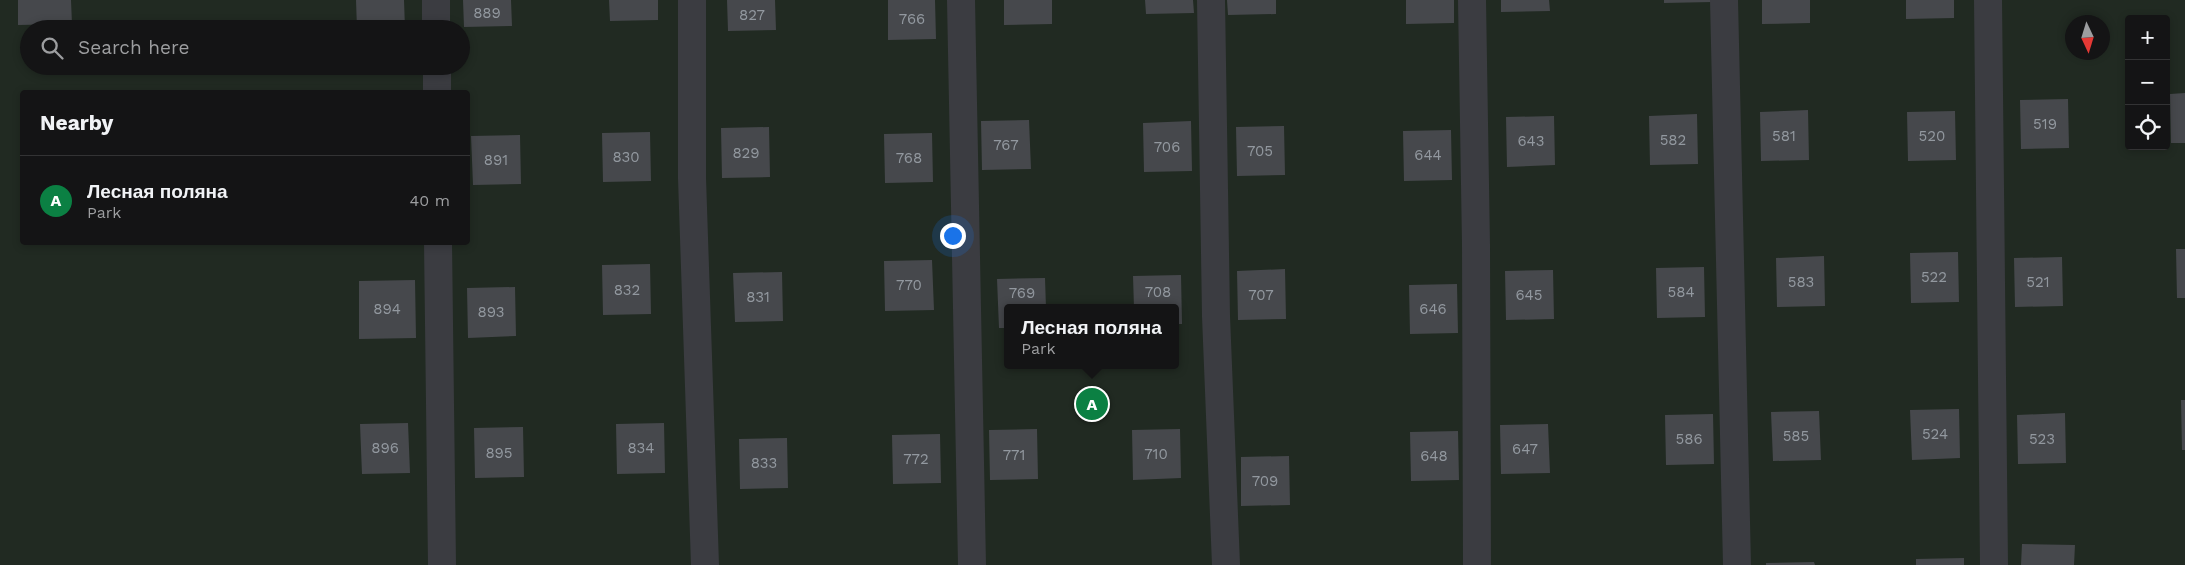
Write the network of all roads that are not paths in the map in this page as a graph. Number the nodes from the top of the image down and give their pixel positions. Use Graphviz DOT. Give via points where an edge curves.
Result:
graph roads {
  1 [pos="436,0"];
  2 [pos="692,0"];
  3 [pos="961,0"];
  4 [pos="1211,0"];
  5 [pos="1472,0"];
  6 [pos="1724,0"];
  7 [pos="1988,0"];
  8 [pos="436,20"];
  9 [pos="437,75"];
  10 [pos="437,90"];
  11 [pos="438,245"];
  12 [pos="442,565"];
  13 [pos="705,565"];
  14 [pos="972,565"];
  15 [pos="1226,565"];
  16 [pos="1477,565"];
  17 [pos="1737,565"];
  18 [pos="1994,565"];
  1 -- 8 [label="street"];
  2 -- 13 [label="street" via="692,178"];
  3 -- 14 [label="street"];
  4 -- 15 [label="street" via="1216,316"];
  5 -- 16 [label="street"];
  6 -- 17 [label="street"];
  7 -- 18 [label="street"];
  9 -- 10 [label="street"];
  11 -- 12 [label="street"];
}
